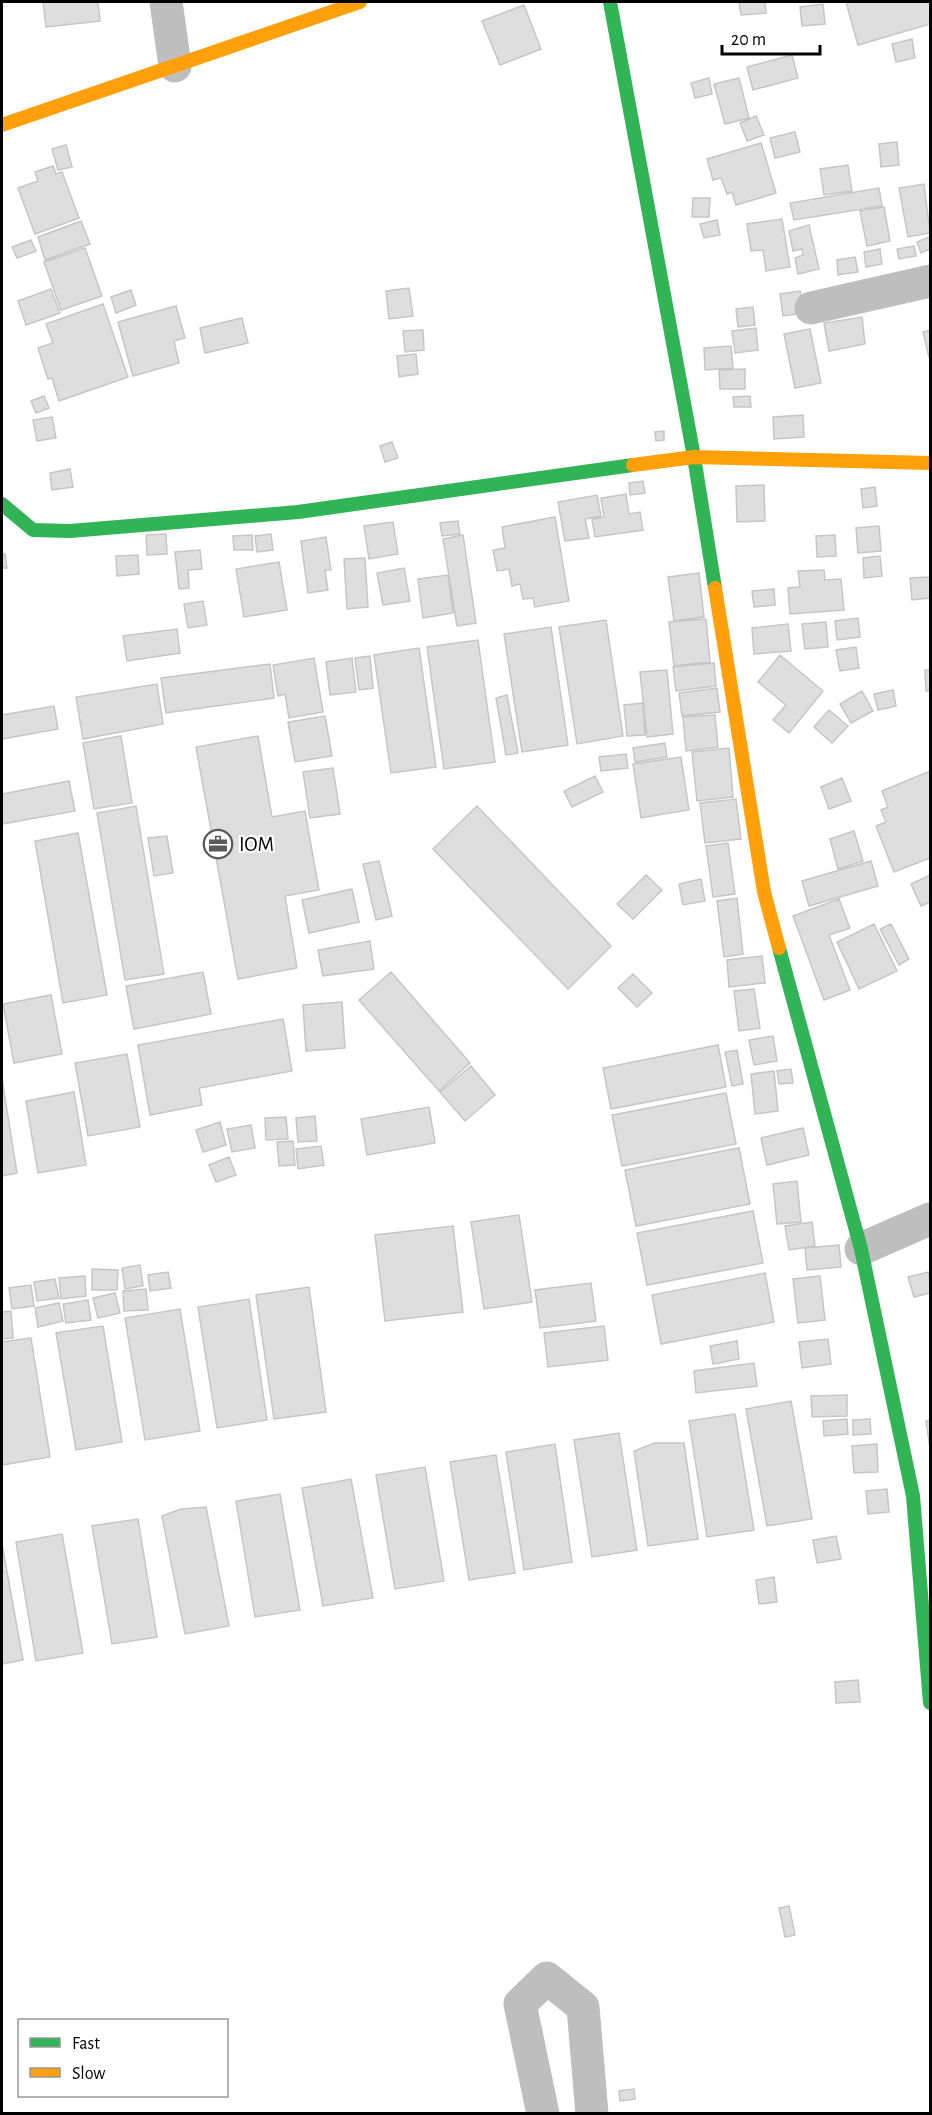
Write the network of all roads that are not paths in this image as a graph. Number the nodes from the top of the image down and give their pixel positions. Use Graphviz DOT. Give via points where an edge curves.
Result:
graph roads {
  1 [pos="166,2"];
  2 [pos="360,2"];
  3 [pos="610,2"];
  4 [pos="175,66"];
  5 [pos="2,125"];
  6 [pos="930,281"];
  7 [pos="811,308"];
  8 [pos="694,457"];
  9 [pos="930,463"];
  10 [pos="2,504"];
  11 [pos="930,1219"];
  12 [pos="861,1250"];
  13 [pos="930,1703"];
  14 [pos="543,2114"];
  15 [pos="592,2114"];
  1 -- 4 [label="street"];
  2 -- 4 [label="street"];
  3 -- 8 [label="street"];
  4 -- 5 [label="street"];
  6 -- 7 [label="street"];
  8 -- 9 [label="street"];
  8 -- 10 [label="street" via="298,512 70,531 33,530"];
  8 -- 12 [label="street" via="764,892"];
  11 -- 12 [label="street"];
  12 -- 13 [label="street" via="913,1496"];
  14 -- 15 [label="street" via="520,2004 547,1978 583,2007"];
}
